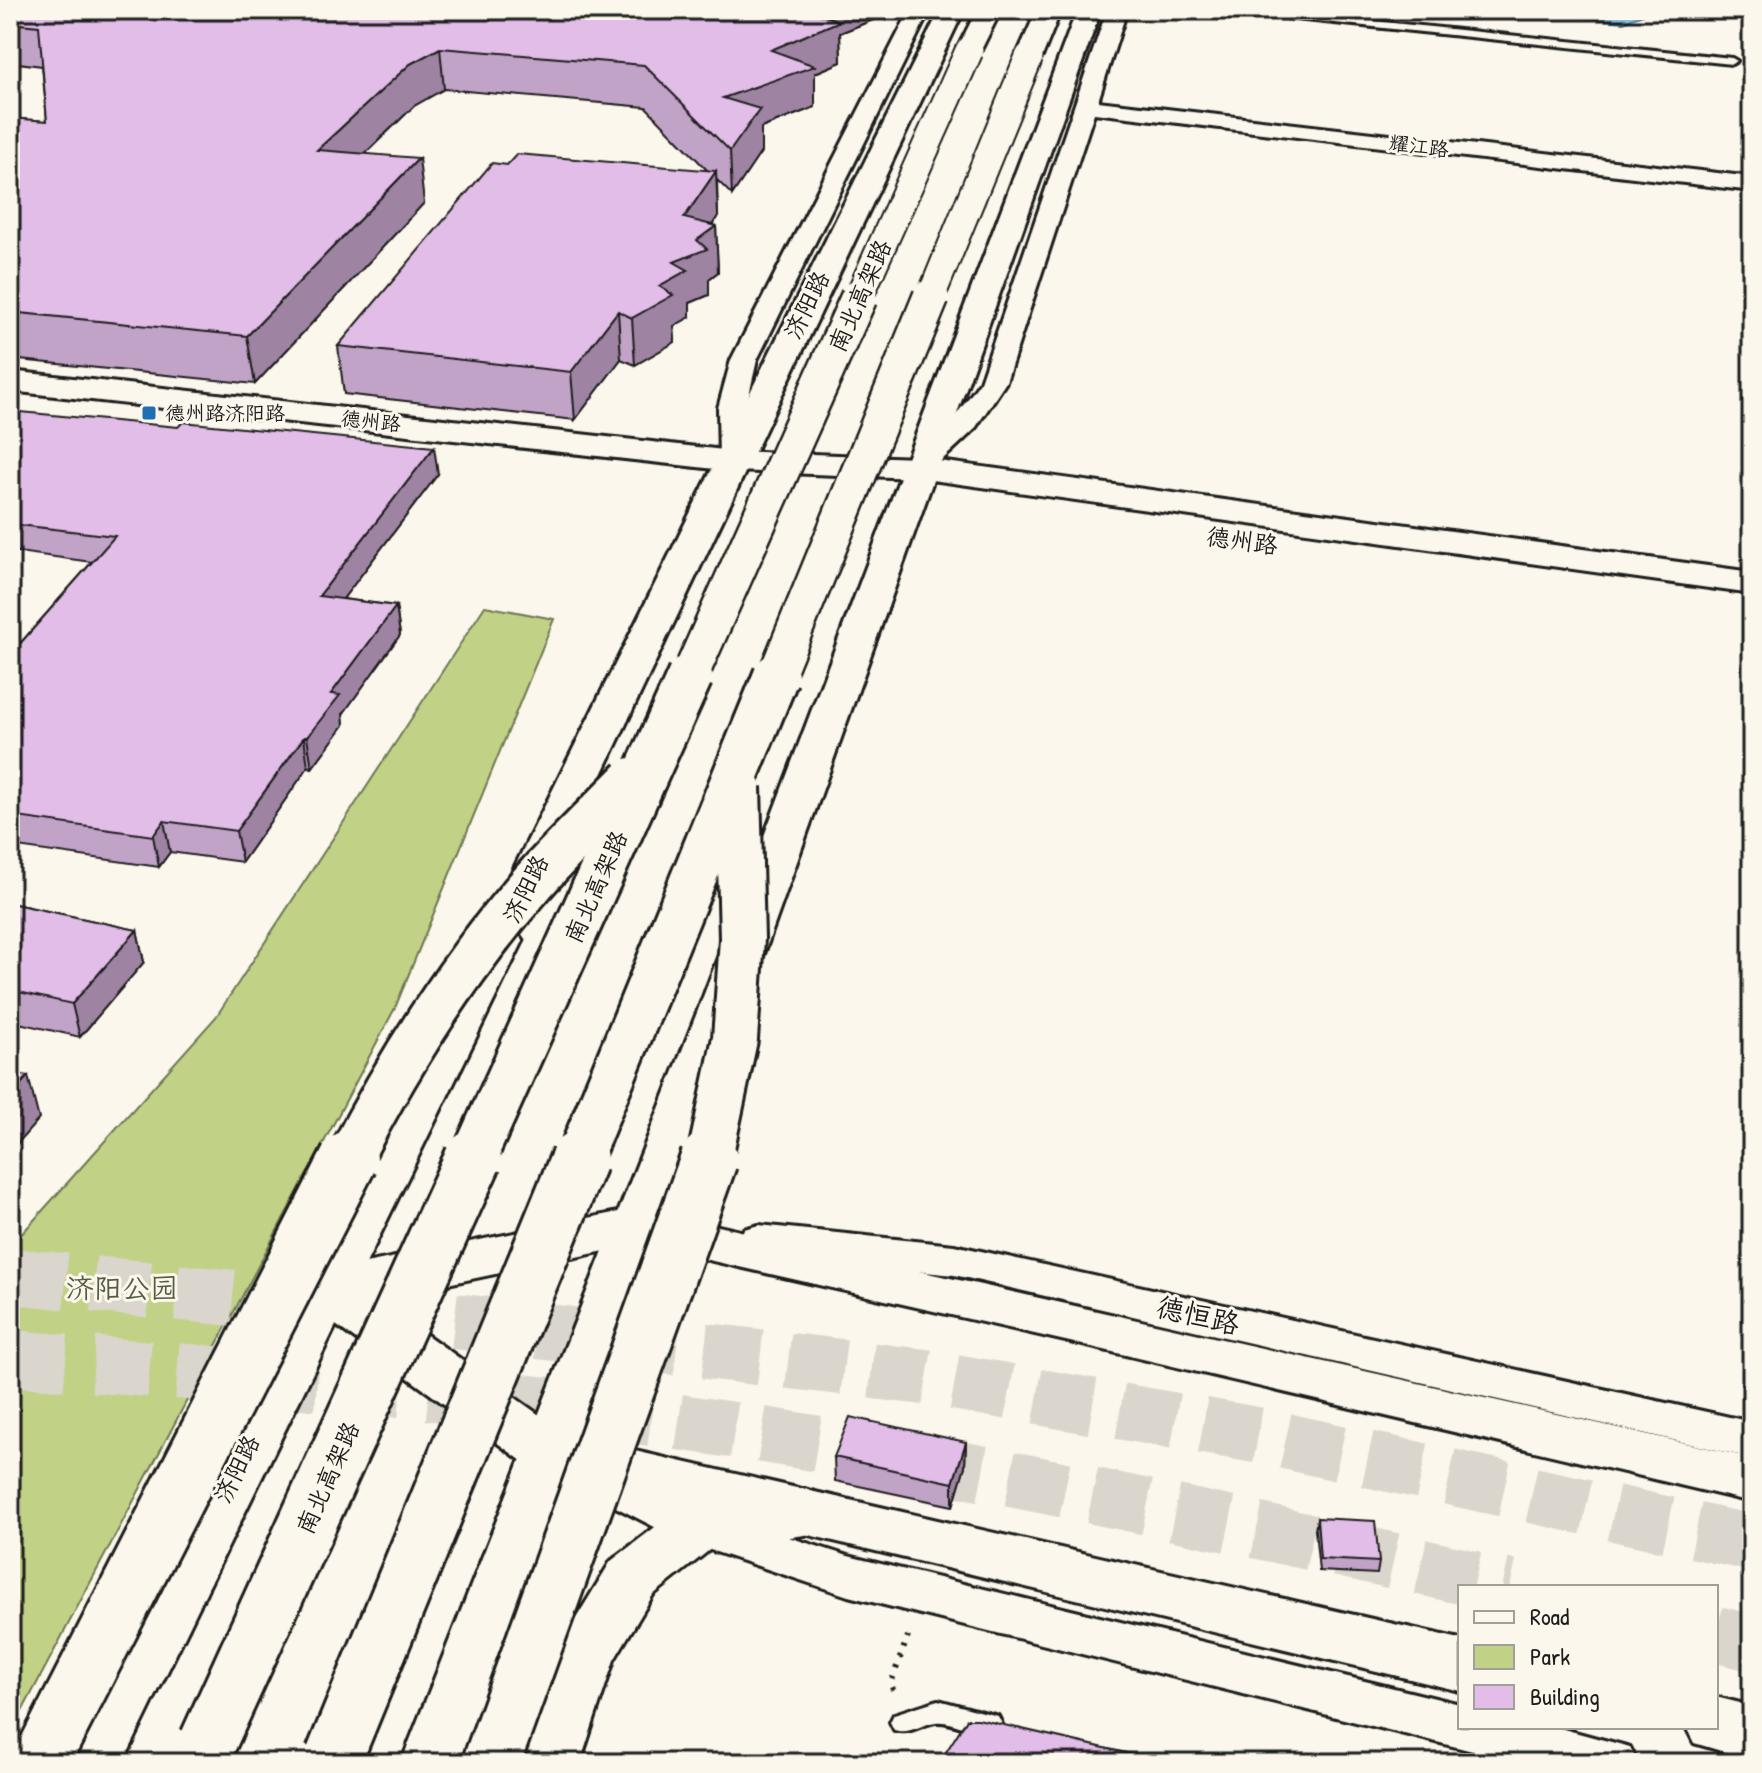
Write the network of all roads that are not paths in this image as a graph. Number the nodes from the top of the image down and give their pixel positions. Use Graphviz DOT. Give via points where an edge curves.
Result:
graph roads {
  1 [pos="920,10"];
  2 [pos="952,10"];
  3 [pos="989,10"];
  4 [pos="1049,10"];
  5 [pos="1089,10"];
  6 [pos="1117,10"];
  7 [pos="1238,10"];
  8 [pos="1732,61"];
  9 [pos="1087,106"];
  10 [pos="1752,184"];
  11 [pos="10,381"];
  12 [pos="733,461"];
  13 [pos="913,482"];
  14 [pos="1752,583"];
  15 [pos="1752,612"];
  16 [pos="654,757"];
  17 [pos="737,769"];
  18 [pos="638,1226"];
  19 [pos="326,1290"];
  20 [pos="1752,1440"];
  21 [pos="553,1454"];
  22 [pos="1752,1480"];
  23 [pos="805,1512"];
  24 [pos="697,1527"];
  25 [pos="1458,1665"];
  26 [pos="903,1722"];
  27 [pos="1718,1724"];
  28 [pos="1458,1725"];
  29 [pos="1474,1729"];
  30 [pos="1014,1730"];
  31 [pos="1752,1733"];
  32 [pos="40,1763"];
  33 [pos="91,1763"];
  34 [pos="199,1763"];
  35 [pos="332,1763"];
  36 [pos="433,1763"];
  37 [pos="491,1763"];
  38 [pos="548,1763"];
  39 [pos="1612,1763"];
  1 -- 12 [label="street" via="744,360 732,408"];
  2 -- 12 [label="main road, 济阳路"];
  3 -- 16 [label="main road, 南北高架路, bridge"];
  4 -- 17 [label="main road, bridge"];
  5 -- 13 [label="main road"];
  6 -- 9 [label="street"];
  7 -- 8 [label="lane"];
  9 -- 10 [label="street, 耀江路"];
  9 -- 13 [label="street" via="993,382"];
  11 -- 12 [label="main road, 德州路"];
  12 -- 13 [label="main road, 德州路"];
  12 -- 19 [label="main road, 济阳路"];
  13 -- 14 [label="main road, 德州路"];
  13 -- 15 [label="main road, 德州路"];
  13 -- 18 [label="main road"];
  16 -- 32 [label="main road, bridge" via="534,881 461,974 389,1081"];
  16 -- 34 [label="main road, 南北高架路, bridge"];
  17 -- 35 [label="main road, bridge"];
  17 -- 37 [label="main road, bridge" via="742,939 735,1039 712,1151"];
  18 -- 19 [label="main road"];
  18 -- 20 [label="street, 德恒路" via="954,1260"];
  18 -- 21 [label="main road"];
  18 -- 22 [label="main road"];
  19 -- 21 [label="main road"];
  19 -- 33 [label="main road, 济阳路"];
  21 -- 23 [label="main road"];
  21 -- 24 [label="street"];
  21 -- 36 [label="main road"];
  23 -- 24 [label="main road"];
  23 -- 25 [label="main road"];
  24 -- 28 [label="street" via="848,1576"];
  24 -- 38 [label="main road" via="632,1578 586,1653"];
  26 -- 30 [label="lane" via="938,1711"];
  27 -- 31 [label="main road"];
  29 -- 39 [label="street"];
}
